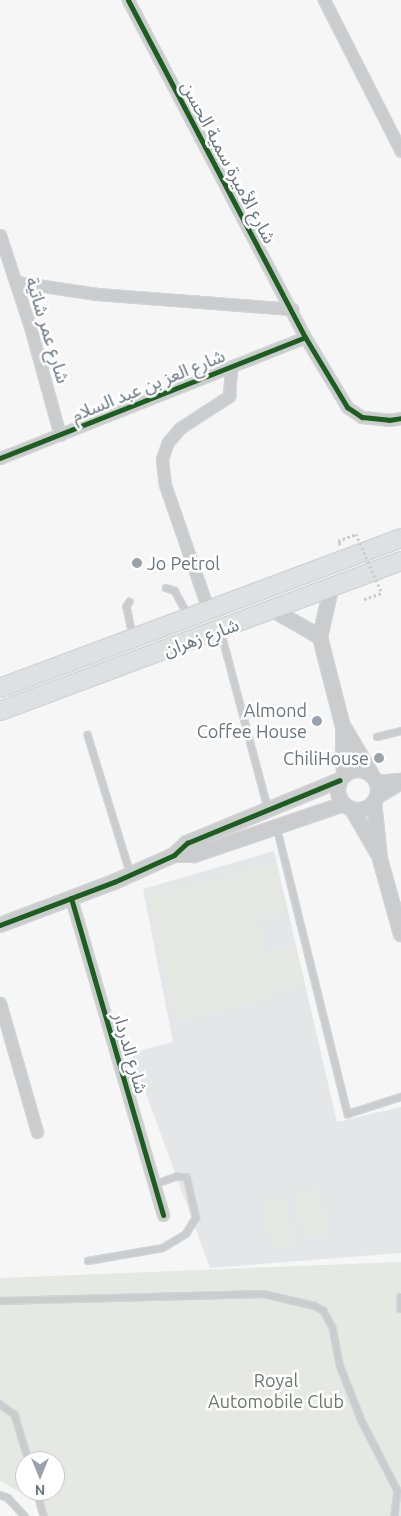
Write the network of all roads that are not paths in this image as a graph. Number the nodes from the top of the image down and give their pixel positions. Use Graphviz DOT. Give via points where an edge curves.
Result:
graph roads {
  1 [pos="128,0"];
  2 [pos="324,0"];
  3 [pos="401,151"];
  4 [pos="0,236"];
  5 [pos="4,260"];
  6 [pos="16,282"];
  7 [pos="292,309"];
  8 [pos="305,337"];
  9 [pos="231,367"];
  10 [pos="401,418"];
  11 [pos="60,435"];
  12 [pos="0,458"];
  13 [pos="401,538"];
  14 [pos="401,561"];
  15 [pos="166,588"];
  16 [pos="331,589"];
  17 [pos="130,602"];
  18 [pos="208,609"];
  19 [pos="274,610"];
  20 [pos="189,616"];
  21 [pos="220,629"];
  22 [pos="134,636"];
  23 [pos="320,637"];
  24 [pos="0,688"];
  25 [pos="0,712"];
  26 [pos="343,727"];
  27 [pos="401,731"];
  28 [pos="88,736"];
  29 [pos="377,737"];
  30 [pos="342,778"];
  31 [pos="374,778"];
  32 [pos="401,779"];
  33 [pos="401,783"];
  34 [pos="375,800"];
  35 [pos="348,807"];
  36 [pos="268,810"];
  37 [pos="277,827"];
  38 [pos="174,854"];
  39 [pos="380,859"];
  40 [pos="130,875"];
  41 [pos="71,898"];
  42 [pos="0,925"];
  43 [pos="401,934"];
  44 [pos="0,1002"];
  45 [pos="5,1044"];
  46 [pos="401,1097"];
  47 [pos="37,1132"];
  48 [pos="155,1185"];
  49 [pos="163,1215"];
  50 [pos="88,1262"];
  51 [pos="401,1297"];
  52 [pos="0,1301"];
  53 [pos="401,1309"];
  54 [pos="0,1404"];
  55 [pos="26,1451"];
  56 [pos="0,1494"];
  57 [pos="40,1501"];
  58 [pos="25,1516"];
  59 [pos="44,1516"];
  60 [pos="395,1516"];
  1 -- 7 [label="street, شارع الأميرة سمية الحسن"];
  2 -- 3 [label="street"];
  4 -- 5 [label="street, شارع عمر شاتية"];
  5 -- 6 [label="street, شارع عمر شاتية"];
  6 -- 7 [label="street" via="97,294"];
  6 -- 11 [label="street, شارع عمر شاتية"];
  7 -- 8 [label="street, شارع الأميرة سمية الحسن"];
  8 -- 9 [label="street, شارع العز بن عبد السلام"];
  8 -- 10 [label="street, شارع الأميرة سمية الحسن" via="354,414 372,419"];
  9 -- 11 [label="street, شارع العز بن عبد السلام"];
  9 -- 18 [label="street" via="232,387 225,401 180,428 168,442 162,459 163,477"];
  11 -- 12 [label="street, شارع العز بن عبد السلام"];
  13 -- 18 [label="main road, شارع زهران"];
  14 -- 16 [label="main road, شارع زهران"];
  15 -- 20 [label="lane" via="175,591"];
  16 -- 19 [label="main road, شارع زهران"];
  16 -- 23 [label="street"];
  17 -- 22 [label="lane" via="127,607"];
  18 -- 20 [label="main road, شارع زهران"];
  19 -- 21 [label="main road, شارع زهران"];
  19 -- 23 [label="street"];
  20 -- 22 [label="main road, شارع زهران"];
  21 -- 25 [label="main road, شارع زهران"];
  21 -- 36 [label="lane"];
  22 -- 24 [label="main road, شارع زهران"];
  23 -- 26 [label="street"];
  26 -- 30 [label="street"];
  26 -- 31 [label="street"];
  27 -- 29 [label="lane"];
  28 -- 40 [label="lane"];
  30 -- 31 [label="street" via="358,770"];
  30 -- 35 [label="street" via="338,793"];
  30 -- 36 [label="street"];
  31 -- 32 [label="street"];
  31 -- 34 [label="street"];
  33 -- 34 [label="street"];
  34 -- 35 [label="street" via="364,809"];
  34 -- 39 [label="street"];
  35 -- 37 [label="street"];
  35 -- 39 [label="street"];
  36 -- 38 [label="street" via="187,843"];
  37 -- 38 [label="street" via="194,854"];
  37 -- 46 [label="lane" via="348,1114"];
  38 -- 40 [label="street"];
  39 -- 43 [label="street"];
  40 -- 41 [label="street"];
  41 -- 42 [label="street"];
  41 -- 48 [label="street, شارع الدردار"];
  44 -- 45 [label="street"];
  45 -- 47 [label="street"];
  48 -- 49 [label="street, شارع الدردار"];
  48 -- 50 [label="lane" via="177,1177 187,1178 196,1218 186,1234 163,1248"];
  51 -- 53 [label="lane"];
  52 -- 60 [label="lane" via="264,1294 315,1306 324,1311 333,1328 340,1364 362,1421 398,1491"];
  54 -- 55 [label="lane" via="15,1415"];
  56 -- 58 [label="lane"];
  57 -- 59 [label="lane"];
}
